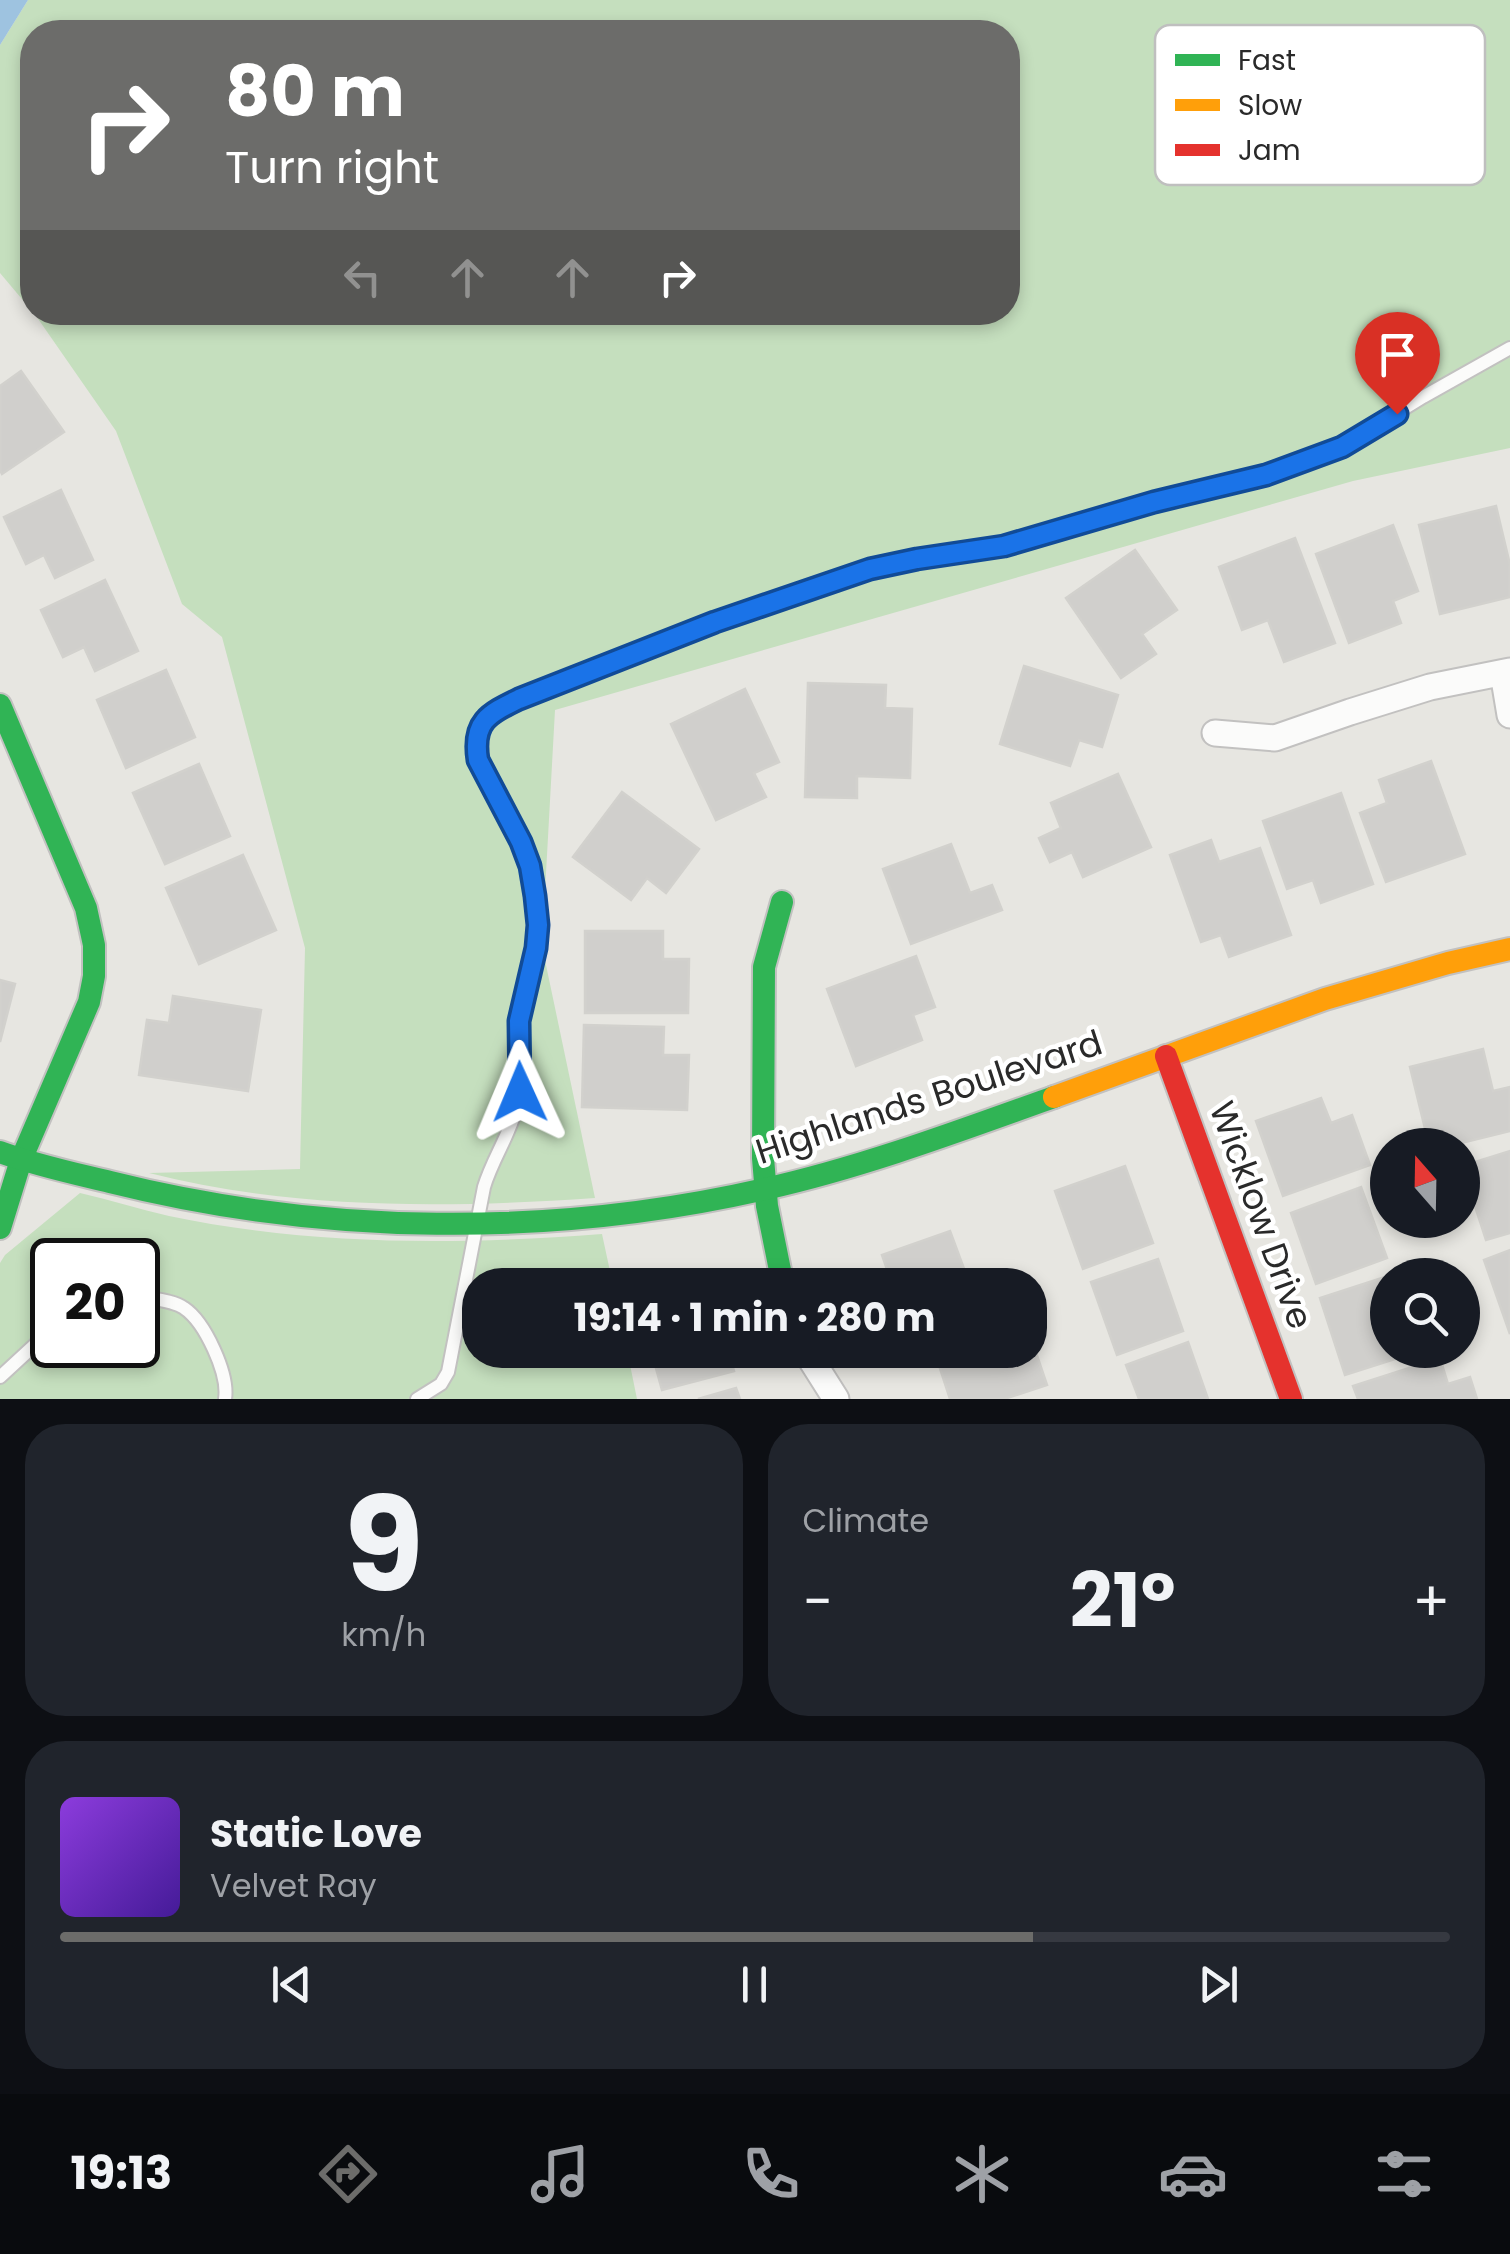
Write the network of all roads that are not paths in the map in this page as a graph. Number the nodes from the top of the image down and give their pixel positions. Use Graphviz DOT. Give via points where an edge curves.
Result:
graph roads {
  1 [pos="1510,348"];
  2 [pos="1506,672"];
  3 [pos="0,705"];
  4 [pos="1510,715"];
  5 [pos="1215,733"];
  6 [pos="782,902"];
  7 [pos="1510,949"];
  8 [pos="1166,1056"];
  9 [pos="10,1156"];
  10 [pos="764,1189"];
  11 [pos="478,1223"];
  12 [pos="0,1228"];
  13 [pos="780,1268"];
  14 [pos="160,1301"];
  15 [pos="30,1350"];
  16 [pos="816,1368"];
  17 [pos="0,1377"];
  18 [pos="225,1399"];
  19 [pos="417,1399"];
  20 [pos="836,1399"];
  21 [pos="1291,1399"];
  1 -- 11 [label="lane" via="1312,459 1004,546 870,569 715,622 490,714 478,732 478,760 530,866 538,925 519,1021 520,1092 491,1162"];
  2 -- 4 [label="street"];
  2 -- 5 [label="street" via="1430,688 1275,738"];
  3 -- 9 [label="street" via="86,908 94,945 89,1002"];
  6 -- 10 [label="street" via="764,966"];
  7 -- 8 [label="street, Highlands Boulevard" via="1398,975"];
  8 -- 10 [label="street, Highlands Boulevard" via="954,1132"];
  8 -- 21 [label="street, Wicklow Drive"];
  9 -- 11 [label="street, Highlands Boulevard" via="237,1209"];
  9 -- 12 [label="street"];
  10 -- 11 [label="street, Highlands Boulevard" via="599,1216"];
  10 -- 13 [label="street"];
  11 -- 19 [label="lane" via="448,1372"];
  14 -- 18 [label="lane" via="183,1306 209,1338 227,1386"];
  15 -- 17 [label="lane"];
  16 -- 20 [label="street"];
}
